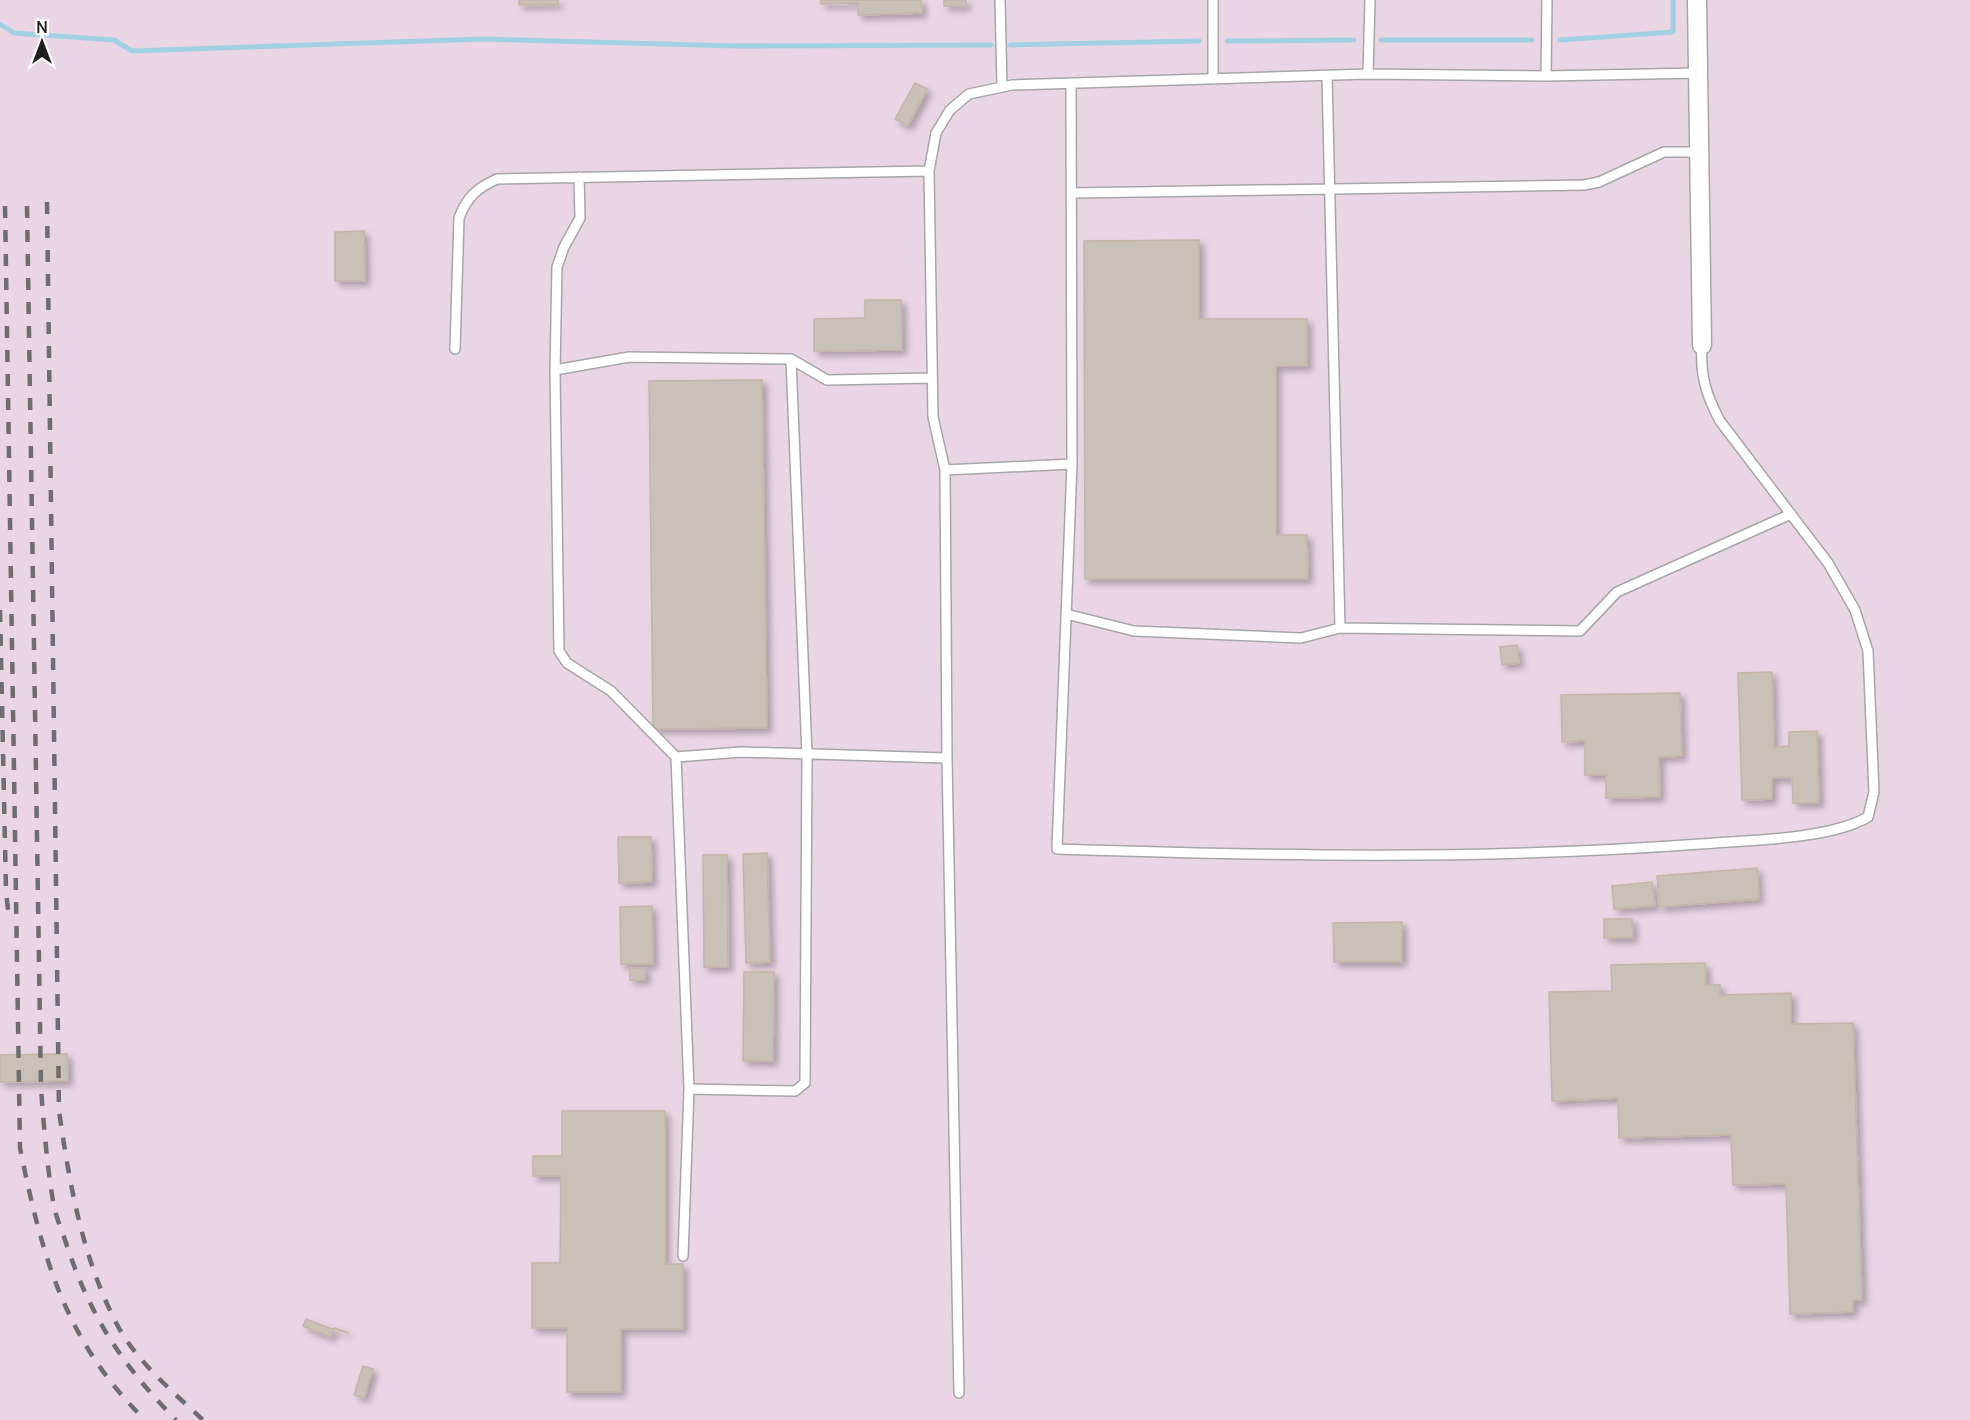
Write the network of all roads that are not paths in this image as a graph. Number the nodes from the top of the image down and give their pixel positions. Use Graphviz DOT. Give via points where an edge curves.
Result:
graph roads {
  1 [pos="1000,0"];
  2 [pos="1213,0"];
  3 [pos="1370,0"];
  4 [pos="1547,0"];
  5 [pos="1697,0"];
  6 [pos="1698,73"];
  7 [pos="1368,74"];
  8 [pos="1327,75"];
  9 [pos="1546,76"];
  10 [pos="1213,79"];
  11 [pos="1071,83"];
  12 [pos="1002,87"];
  13 [pos="1699,152"];
  14 [pos="929,171"];
  15 [pos="579,177"];
  16 [pos="1329,189"];
  17 [pos="1072,192"];
  18 [pos="1702,345"];
  19 [pos="455,349"];
  20 [pos="791,359"];
  21 [pos="555,370"];
  22 [pos="931,378"];
  23 [pos="1072,464"];
  24 [pos="945,470"];
  25 [pos="1791,514"];
  26 [pos="1066,614"];
  27 [pos="1340,628"];
  28 [pos="807,754"];
  29 [pos="676,757"];
  30 [pos="947,758"];
  31 [pos="689,1089"];
  32 [pos="683,1256"];
  33 [pos="959,1393"];
  1 -- 12 [label="lane"];
  2 -- 10 [label="lane"];
  3 -- 7 [label="lane"];
  4 -- 9 [label="lane"];
  5 -- 6 [label="street"];
  6 -- 9 [label="lane"];
  6 -- 13 [label="street"];
  7 -- 8 [label="lane"];
  7 -- 9 [label="lane"];
  8 -- 10 [label="lane"];
  8 -- 16 [label="lane"];
  10 -- 11 [label="lane"];
  11 -- 12 [label="lane"];
  11 -- 17 [label="lane"];
  12 -- 14 [label="lane" via="969,94 950,110 936,134"];
  13 -- 16 [label="lane" via="1664,152 1584,185"];
  13 -- 18 [label="street"];
  14 -- 15 [label="lane"];
  14 -- 22 [label="lane"];
  15 -- 19 [label="lane" via="497,179 481,186 466,201 459,218"];
  15 -- 21 [label="lane" via="580,218 557,267"];
  16 -- 17 [label="lane"];
  16 -- 27 [label="lane"];
  17 -- 23 [label="lane"];
  18 -- 25 [label="lane" via="1701,370 1707,398"];
  20 -- 21 [label="lane" via="629,357"];
  20 -- 22 [label="lane" via="827,380"];
  20 -- 28 [label="lane"];
  21 -- 29 [label="lane" via="559,651 567,663 611,691"];
  22 -- 24 [label="lane" via="933,417"];
  23 -- 24 [label="lane"];
  23 -- 26 [label="lane"];
  24 -- 30 [label="lane"];
  25 -- 26 [label="lane" via="1828,563 1850,601 1868,651 1874,792 1868,817 1850,827 1761,839 1622,850 1444,856 1057,849"];
  25 -- 27 [label="lane" via="1617,592 1580,631"];
  26 -- 27 [label="lane" via="1134,632 1301,638"];
  28 -- 29 [label="lane" via="741,752"];
  28 -- 30 [label="lane"];
  28 -- 31 [label="lane" via="805,1083 795,1091"];
  29 -- 31 [label="lane"];
  30 -- 33 [label="lane"];
  31 -- 32 [label="lane"];
}
